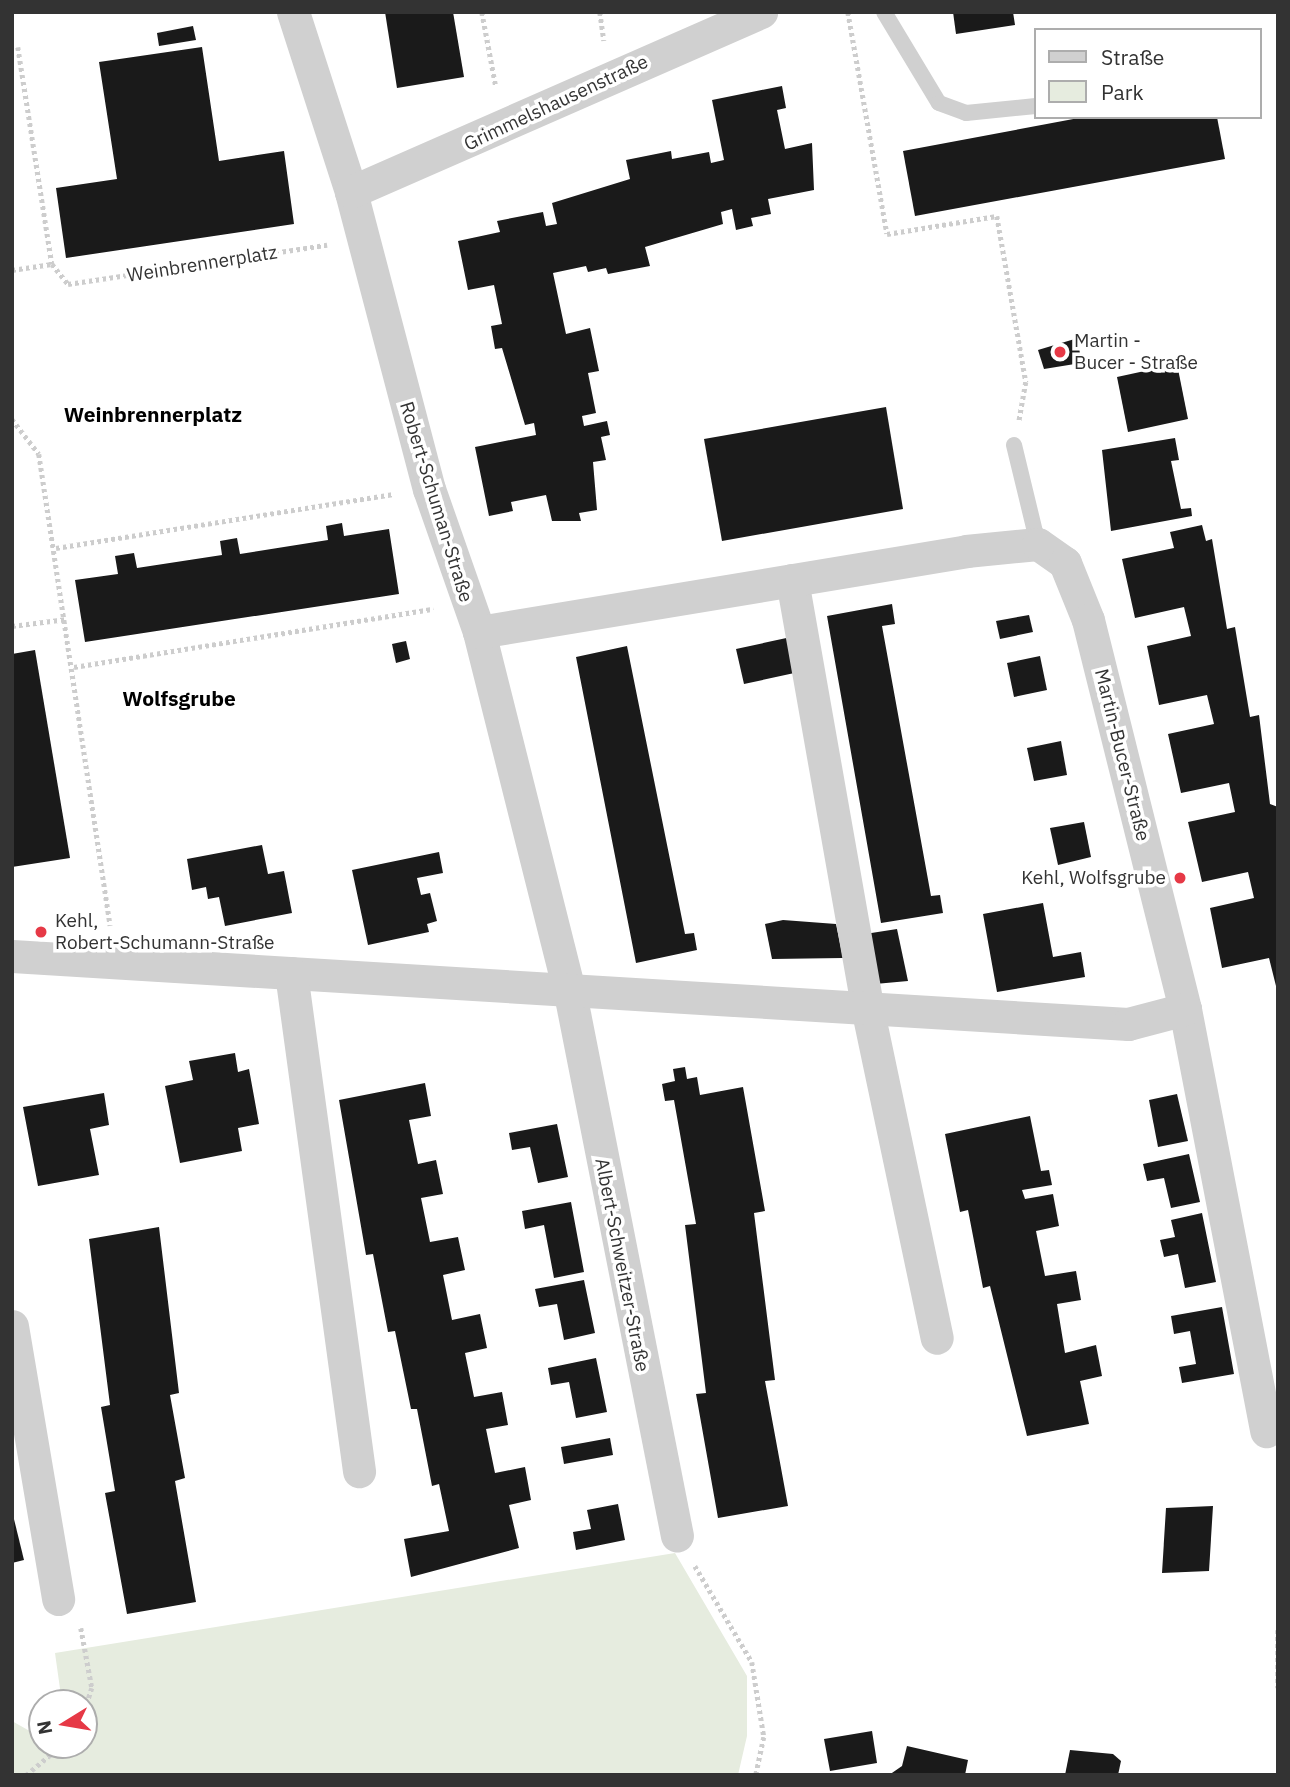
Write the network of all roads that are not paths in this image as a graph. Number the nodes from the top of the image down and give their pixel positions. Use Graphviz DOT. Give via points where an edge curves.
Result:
graph roads {
  1 [pos="293,12"];
  2 [pos="761,12"];
  3 [pos="884,12"];
  4 [pos="1034,106"];
  5 [pos="351,192"];
  6 [pos="1014,445"];
  7 [pos="1038,544"];
  8 [pos="792,580"];
  9 [pos="472,618"];
  10 [pos="12,956"];
  11 [pos="292,973"];
  12 [pos="570,993"];
  13 [pos="867,1007"];
  14 [pos="1185,1009"];
  15 [pos="12,1325"];
  16 [pos="937,1338"];
  17 [pos="1266,1431"];
  18 [pos="359,1471"];
  19 [pos="677,1536"];
  20 [pos="58,1599"];
  1 -- 5 [label="street, Robert-Schuman-Straße"];
  2 -- 5 [label="street, Grimmelshausenstraße" via="504,129"];
  3 -- 4 [label="lane" via="939,103 966,113"];
  5 -- 9 [label="street, Robert-Schuman-Straße" via="429,489"];
  6 -- 7 [label="lane"];
  7 -- 8 [label="street"];
  7 -- 14 [label="street, Martin-Bucer-Straße" via="1065,563 1088,620"];
  8 -- 9 [label="street"];
  8 -- 13 [label="street"];
  9 -- 12 [label="street, Robert-Schuman-Straße"];
  10 -- 11 [label="street"];
  11 -- 12 [label="street"];
  11 -- 18 [label="street"];
  12 -- 13 [label="street"];
  12 -- 19 [label="street, Albert-Schweitzer-Straße"];
  13 -- 14 [label="street" via="1128,1024"];
  13 -- 16 [label="street"];
  14 -- 17 [label="street, Martin-Bucer-Straße"];
  15 -- 20 [label="street"];
}
